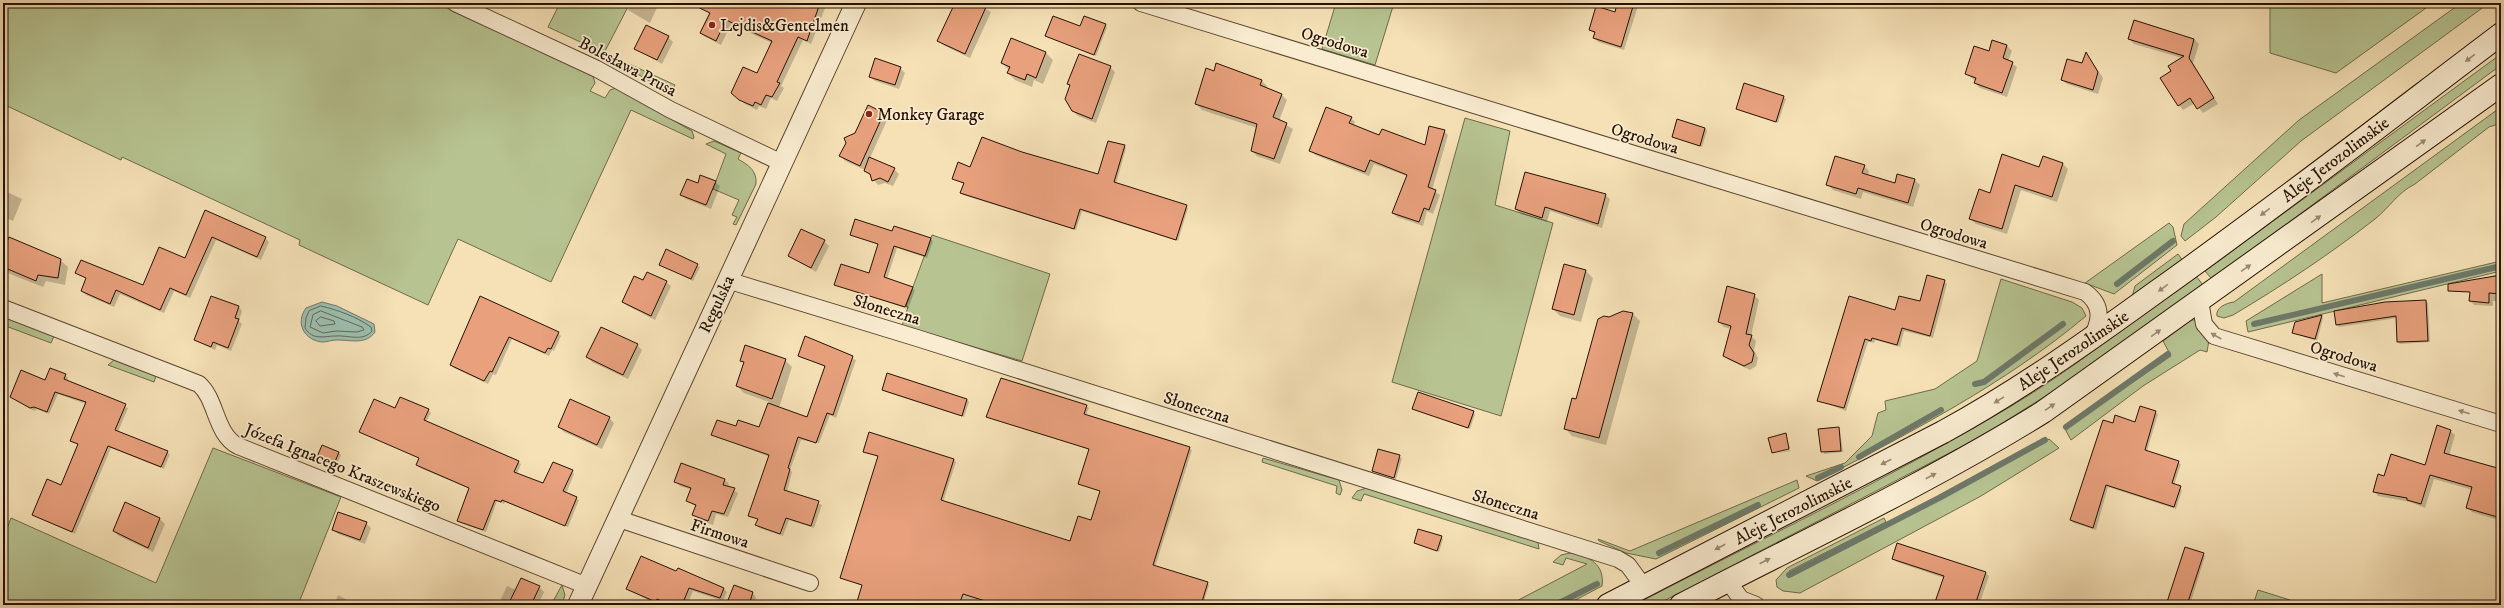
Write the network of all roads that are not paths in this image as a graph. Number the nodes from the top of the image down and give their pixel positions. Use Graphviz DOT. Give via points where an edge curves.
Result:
graph roads {
  1 [pos="455,3"];
  2 [pos="856,3"];
  3 [pos="1141,3"];
  4 [pos="2501,34"];
  5 [pos="2501,86"];
  6 [pos="782,163"];
  7 [pos="727,280"];
  8 [pos="2200,301"];
  9 [pos="3,308"];
  10 [pos="2090,339"];
  11 [pos="2501,424"];
  12 [pos="619,519"];
  13 [pos="1728,581"];
  14 [pos="810,583"];
  15 [pos="586,586"];
  16 [pos="1644,587"];
  17 [pos="578,605"];
  18 [pos="1608,605"];
  19 [pos="1681,605"];
  20 [pos="1756,605"];
  1 -- 6 [label="street, Bolesława Prusa" via="597,69 670,110"];
  2 -- 6 [label="street, Regulska"];
  3 -- 10 [label="street, Ogrodowa" via="2085,292 2097,304 2099,321"];
  4 -- 10 [label="main road, Aleje Jerozolimskie, one-way" via="2206,256"];
  8 -- 5 [label="main road, Aleje Jerozolimskie, one-way"];
  6 -- 7 [label="street, Regulska"];
  7 -- 12 [label="street, Regulska"];
  7 -- 16 [label="street, Słoneczna" via="1618,559 1628,565"];
  11 -- 8 [label="street, Ogrodowa, one-way" via="2214,336 2204,324"];
  13 -- 8 [label="main road, Aleje Jerozolimskie, one-way" via="1993,443 2094,377"];
  9 -- 15 [label="street, Józefa Ignacego Kraszewskiego" via="199,384 206,392 224,433 238,446"];
  10 -- 16 [label="main road, Aleje Jerozolimskie, one-way" via="1968,419"];
  12 -- 14 [label="street, Firmowa"];
  12 -- 15 [label="street, Regulska"];
  13 -- 19 [label="main road, Aleje Jerozolimskie"];
  13 -- 20 [label="street" via="1741,599"];
  15 -- 17 [label="street, Regulska"];
  16 -- 18 [label="main road, Aleje Jerozolimskie"];
}
